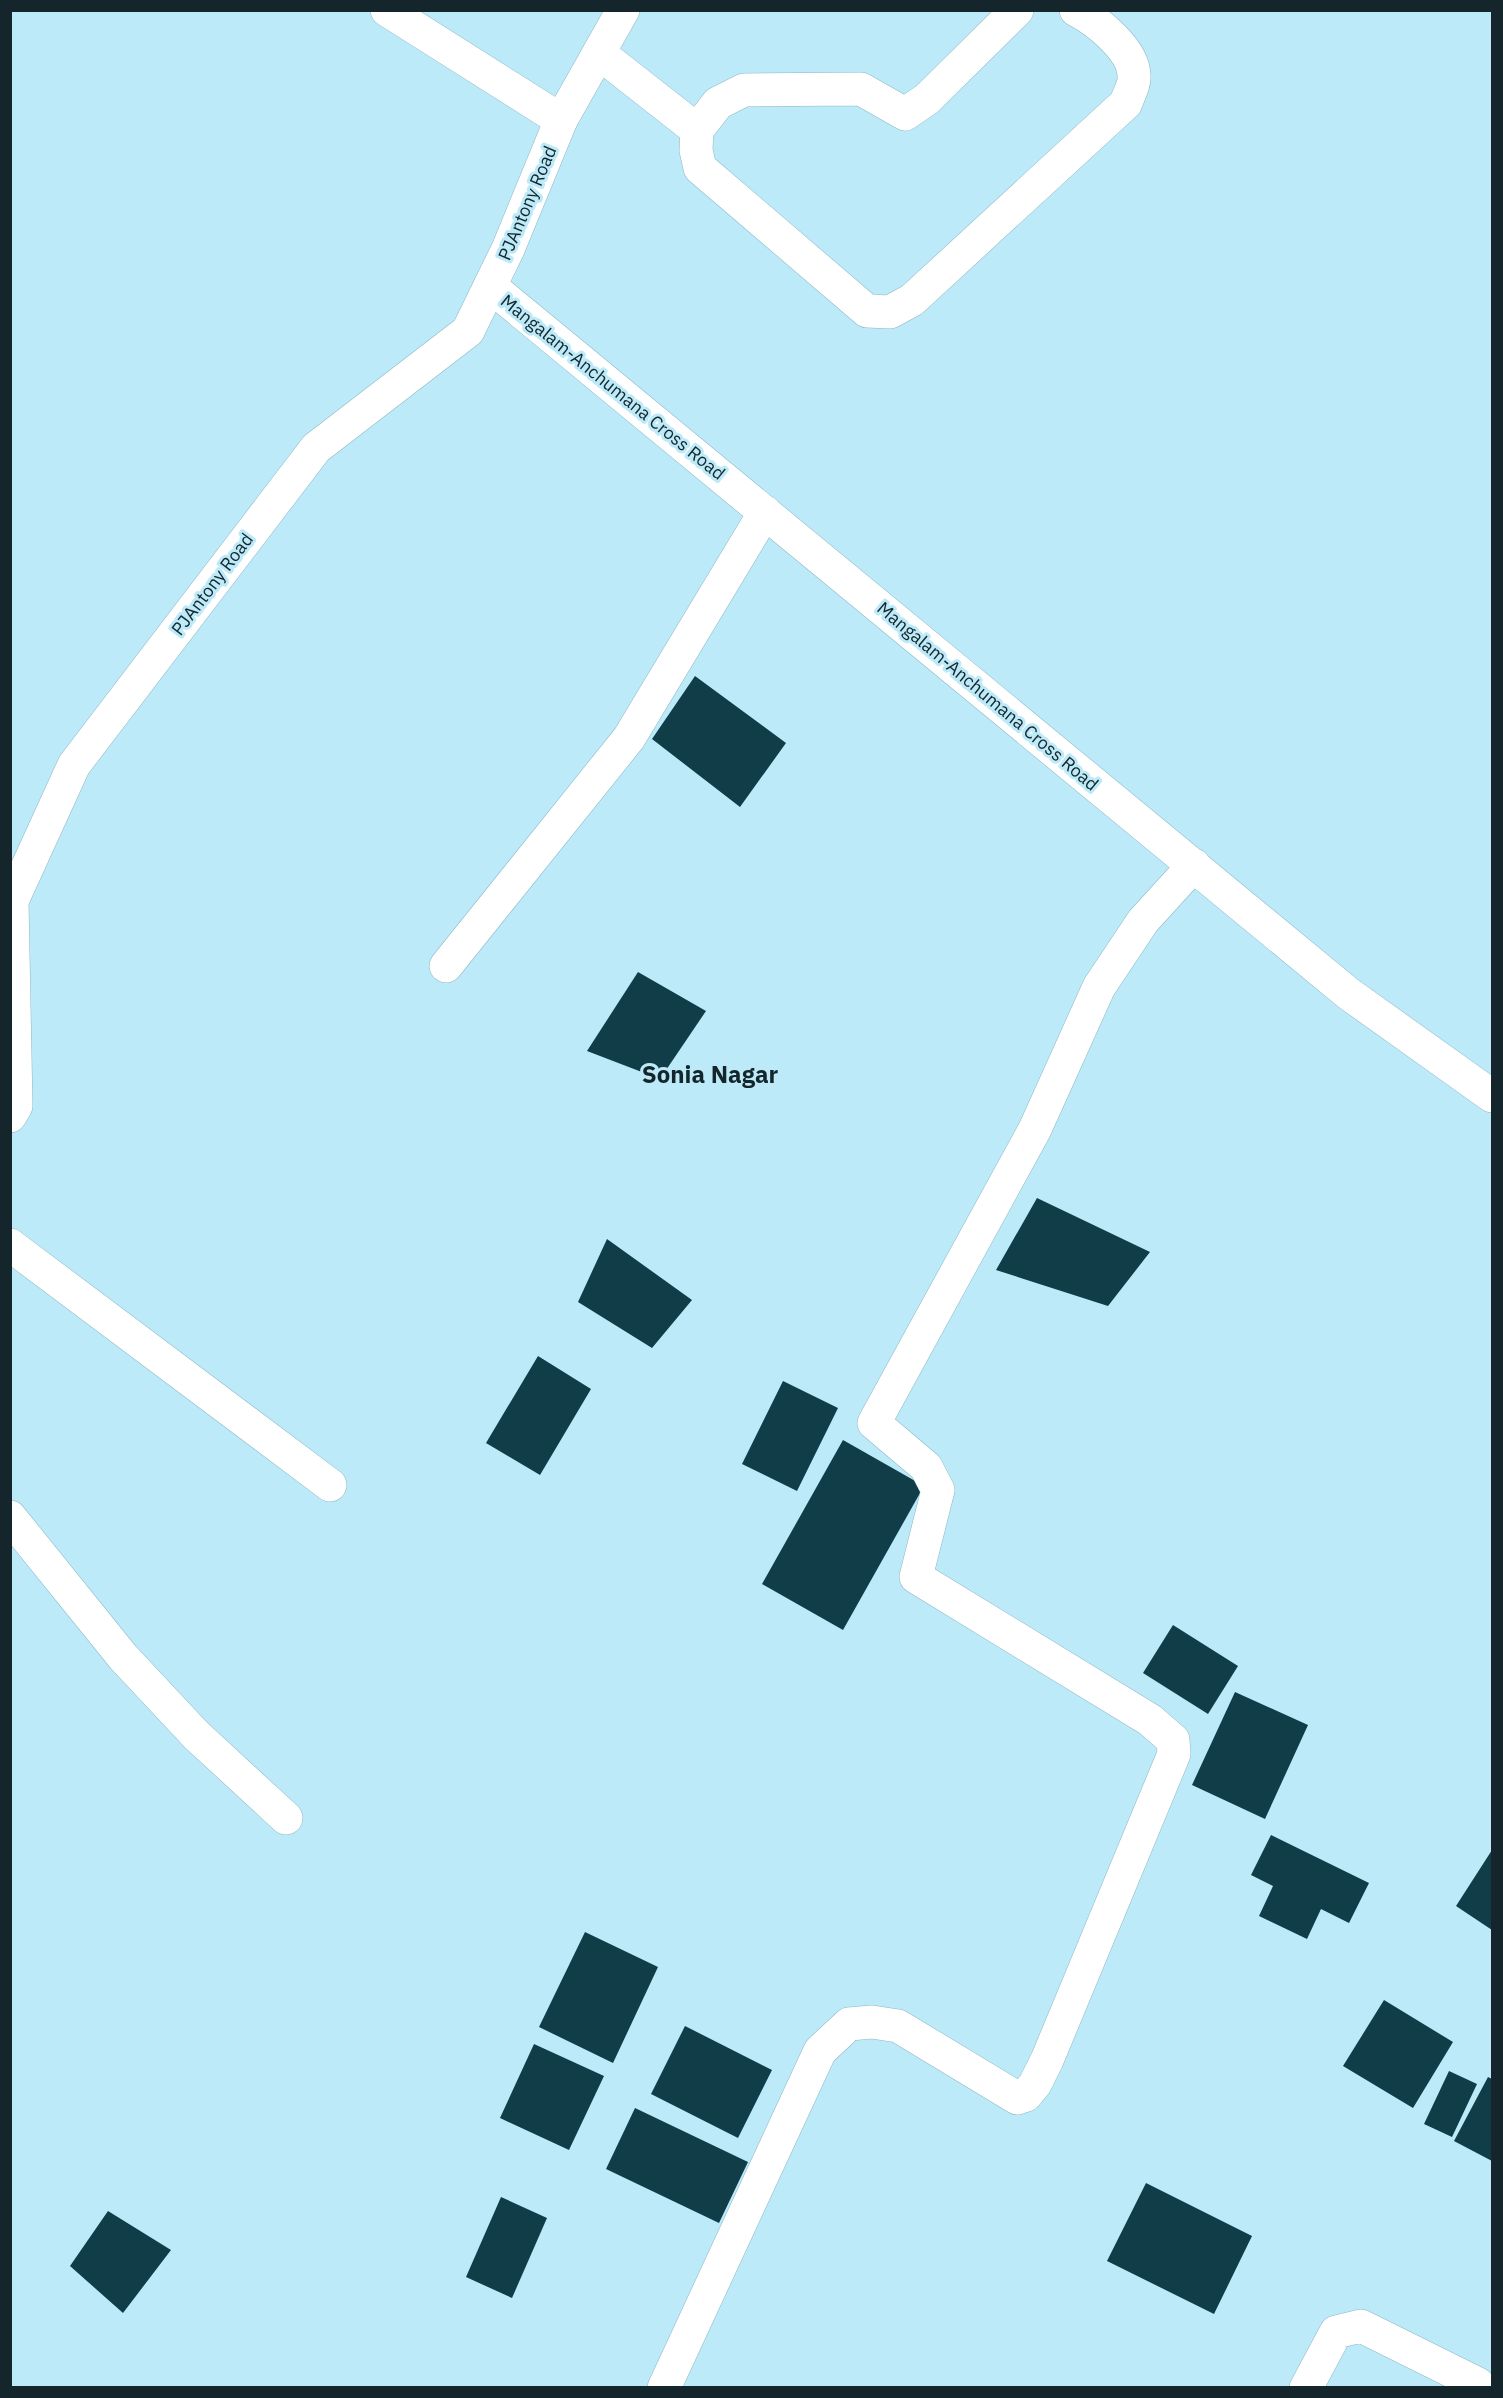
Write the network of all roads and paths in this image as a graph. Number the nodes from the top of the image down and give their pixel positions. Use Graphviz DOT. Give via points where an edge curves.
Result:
graph roads {
  1 [pos="387,10"];
  2 [pos="623,10"];
  3 [pos="1017,10"];
  4 [pos="1076,10"];
  5 [pos="599,53"];
  6 [pos="561,120"];
  7 [pos="697,130"];
  8 [pos="490,286"];
  9 [pos="765,512"];
  10 [pos="1194,866"];
  11 [pos="446,966"];
  12 [pos="1492,1096"];
  13 [pos="10,1116"];
  14 [pos="10,1245"];
  15 [pos="330,1485"];
  16 [pos="10,1517"];
  17 [pos="286,1818"];
  18 [pos="664,2388"];
  19 [pos="1306,2388"];
  20 [pos="1481,2388"];
  1 -- 6 [label="street"];
  2 -- 5 [label="street, PJAntony Road"];
  3 -- 7 [label="street" via="927,99 905,114 861,89 744,90 718,103"];
  4 -- 7 [label="street" via="1093,20 1128,53 1135,76 1126,103 912,300 890,312 867,311 700,168"];
  5 -- 6 [label="street, PJAntony Road"];
  5 -- 7 [label="street"];
  6 -- 8 [label="street, PJAntony Road"];
  8 -- 9 [label="street, Mangalam-Anchumana Cross Road"];
  8 -- 13 [label="street, PJAntony Road" via="468,331 316,448 74,765 12,901 16,1106"];
  9 -- 10 [label="street, Mangalam-Anchumana Cross Road"];
  9 -- 11 [label="street" via="628,738"];
  10 -- 12 [label="street, Mangalam-Anchumana Cross Road" via="1349,994"];
  10 -- 18 [label="street" via="1143,921 1099,987 1035,1129 874,1423 927,1467 939,1490 916,1577 1150,1720 1173,1740 1174,1754 1035,2084 1026,2095 1017,2098 898,2026 849,2024 832,2037 820,2050"];
  14 -- 15 [label="street"];
  16 -- 17 [label="street" via="131,1666 196,1735"];
  19 -- 20 [label="street" via="1336,2332 1361,2326"];
}
